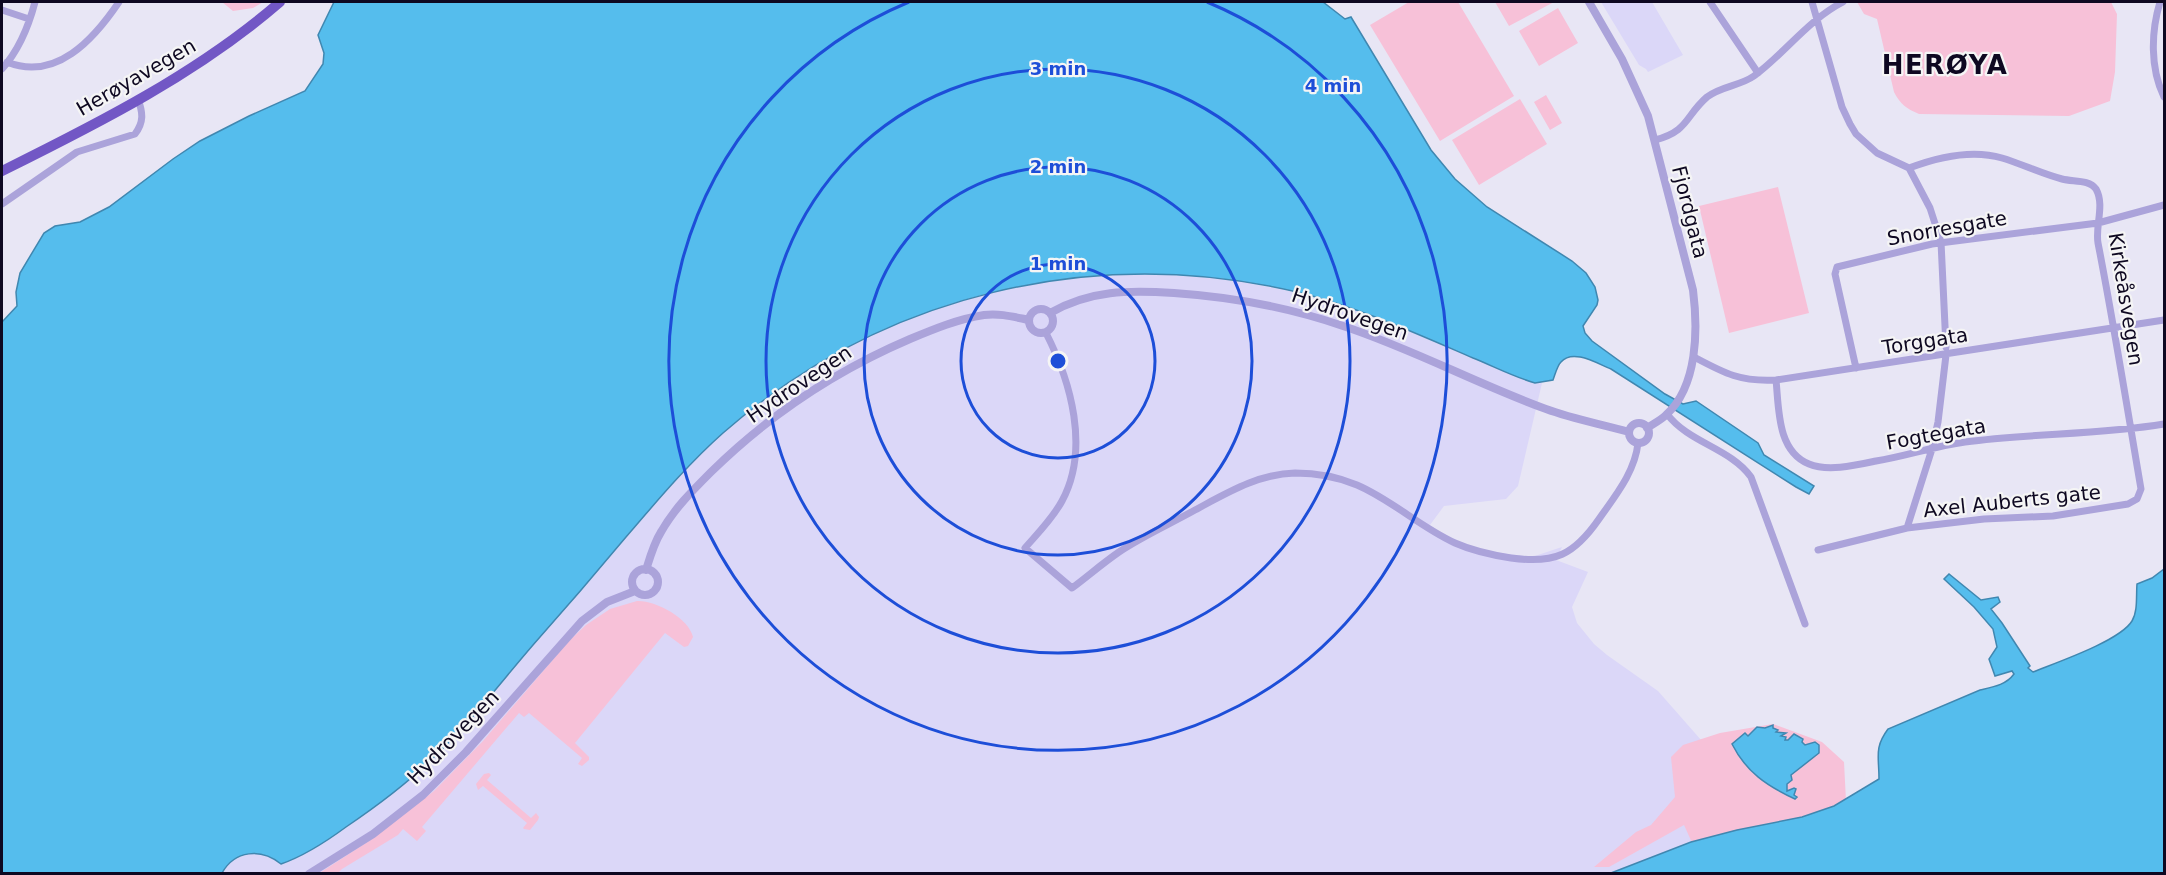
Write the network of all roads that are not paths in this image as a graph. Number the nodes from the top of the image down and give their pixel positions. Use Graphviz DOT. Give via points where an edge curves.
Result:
graph roads {
  1 [pos="35,2"];
  2 [pos="119,2"];
  3 [pos="280,2"];
  4 [pos="1589,2"];
  5 [pos="1710,2"];
  6 [pos="1812,2"];
  7 [pos="1843,2"];
  8 [pos="2160,2"];
  9 [pos="2,10"];
  10 [pos="1817,18"];
  11 [pos="29,19"];
  12 [pos="7,62"];
  13 [pos="2,69"];
  14 [pos="1758,73"];
  15 [pos="2164,97"];
  16 [pos="138,99"];
  17 [pos="1655,140"];
  18 [pos="1909,168"];
  19 [pos="2,171"];
  20 [pos="2,204"];
  21 [pos="2164,205"];
  22 [pos="2098,223"];
  23 [pos="1941,242"];
  24 [pos="1050,313"];
  25 [pos="1029,320"];
  26 [pos="2164,320"];
  27 [pos="2115,329"];
  28 [pos="1046,333"];
  29 [pos="1946,351"];
  30 [pos="1694,357"];
  31 [pos="1856,368"];
  32 [pos="1776,380"];
  33 [pos="1670,412"];
  34 [pos="2164,424"];
  35 [pos="1647,428"];
  36 [pos="2130,429"];
  37 [pos="1629,432"];
  38 [pos="1638,443"];
  39 [pos="1932,449"];
  40 [pos="1907,528"];
  41 [pos="1818,550"];
  42 [pos="646,570"];
  43 [pos="635,591"];
  44 [pos="1805,624"];
  45 [pos="310,873"];
  1 -- 11 [label="street"];
  2 -- 12 [label="street" via="98,31 63,59 32,68"];
  3 -- 16 [label="highway, Herøyavegen" via="204,60"];
  4 -- 17 [label="street, Fjordgata" via="1631,76"];
  5 -- 14 [label="street"];
  6 -- 10 [label="street"];
  7 -- 10 [label="street"];
  8 -- 15 [label="street" via="2153,55"];
  9 -- 11 [label="street"];
  10 -- 14 [label="street"];
  10 -- 18 [label="street" via="1842,107 1856,134 1877,153"];
  11 -- 12 [label="street"];
  12 -- 13 [label="street"];
  14 -- 17 [label="street" via="1708,96 1682,128"];
  16 -- 19 [label="highway, Herøyavegen"];
  16 -- 20 [label="street" via="143,114 135,134 77,152"];
  17 -- 30 [label="street, Fjordgata" via="1693,290 1697,331"];
  18 -- 22 [label="street, Kirkeåsvegen" via="1978,154 2085,182 2097,191"];
  18 -- 23 [label="street" via="1930,208"];
  21 -- 22 [label="street, Snorresgate"];
  22 -- 23 [label="street, Snorresgate"];
  22 -- 27 [label="street, Kirkeåsvegen" via="2097,239"];
  23 -- 29 [label="street"];
  23 -- 31 [label="street, Snorresgate" via="1837,267 1835,274"];
  24 -- 25 [label="street" via="1039,309"];
  24 -- 28 [label="street" via="1053,326"];
  24 -- 37 [label="street, Hydrovegen" via="1086,297 1130,292 1197,295 1267,305 1346,326 1554,412"];
  25 -- 28 [label="street" via="1034,331"];
  25 -- 42 [label="street, Hydrovegen" via="1004,314 947,324 865,359 818,386 741,444 681,503 660,533"];
  26 -- 27 [label="street, Torggata"];
  27 -- 29 [label="street, Torggata"];
  27 -- 36 [label="street, Kirkeåsvegen"];
  28 -- 38 [label="street" via="1070,400 1076,430 1075,460 1061,503 1025,548 1072,588 1120,551 1234,489 1286,474 1319,474 1356,484 1472,549 1521,559 1557,558 1590,532 1628,475"];
  29 -- 31 [label="street, Torggata"];
  29 -- 39 [label="street"];
  30 -- 32 [label="street, Torggata" via="1742,379"];
  30 -- 33 [label="street, Fjordgata" via="1689,376"];
  31 -- 32 [label="street, Torggata"];
  32 -- 39 [label="street, Fogtegata" via="1784,438 1794,453 1809,464 1859,464"];
  33 -- 35 [label="street, Fjordgata"];
  33 -- 44 [label="street" via="1678,426 1738,462 1755,485"];
  34 -- 36 [label="street, Fogtegata"];
  35 -- 37 [label="street" via="1637,424"];
  35 -- 38 [label="street" via="1647,438"];
  36 -- 39 [label="street, Fogtegata" via="1981,441"];
  36 -- 40 [label="street, Axel Auberts gate" via="2140,489 2134,502 2062,515"];
  37 -- 38 [label="street" via="1630,438"];
  39 -- 40 [label="street"];
  40 -- 41 [label="street, Axel Auberts gate"];
  42 -- 43 [label="street" via="634,577"];
  42 -- 43 [label="street" via="657,577 657,586 649,594"];
  43 -- 45 [label="street, Hydrovegen" via="607,602 582,621 423,795 373,834"];
}
